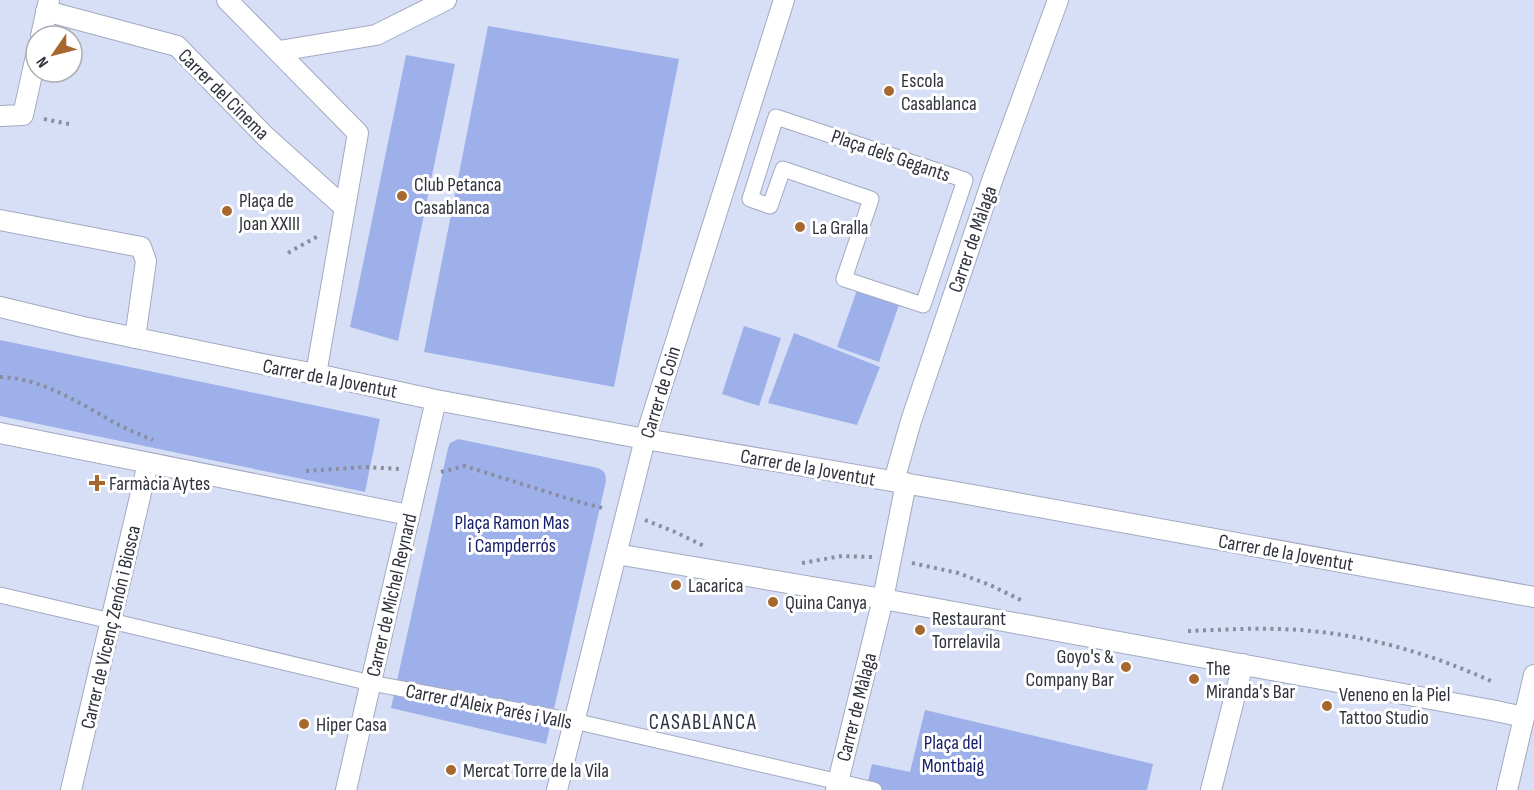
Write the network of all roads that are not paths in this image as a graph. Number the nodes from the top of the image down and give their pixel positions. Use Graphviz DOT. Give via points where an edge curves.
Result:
graph roads {
  1 [pos="227,0"];
  2 [pos="446,0"];
  3 [pos="784,0"];
  4 [pos="1058,0"];
  5 [pos="48,6"];
  6 [pos="44,24"];
  7 [pos="279,51"];
  8 [pos="30,84"];
  9 [pos="0,116"];
  10 [pos="750,199"];
  11 [pos="344,215"];
  12 [pos="0,220"];
  13 [pos="0,307"];
  14 [pos="0,318"];
  15 [pos="83,327"];
  16 [pos="135,338"];
  17 [pos="316,374"];
  18 [pos="436,399"];
  19 [pos="0,433"];
  20 [pos="645,439"];
  21 [pos="148,464"];
  22 [pos="900,482"];
  23 [pos="410,515"];
  24 [pos="616,554"];
  25 [pos="0,595"];
  26 [pos="1534,597"];
  27 [pos="883,599"];
  28 [pos="111,621"];
  29 [pos="1243,664"];
  30 [pos="1534,675"];
  31 [pos="371,684"];
  32 [pos="1524,717"];
  33 [pos="574,721"];
  34 [pos="837,786"];
  35 [pos="71,790"];
  36 [pos="346,790"];
  37 [pos="557,790"];
  38 [pos="874,790"];
  39 [pos="1211,790"];
  40 [pos="1507,790"];
  1 -- 7 [label="street"];
  2 -- 7 [label="street" via="376,35"];
  3 -- 20 [label="street, Carrer de Coin"];
  4 -- 22 [label="street, Carrer de Màlaga" via="911,421"];
  5 -- 6 [label="street"];
  5 -- 11 [label="street, Carrer del Cinema" via="177,46"];
  7 -- 11 [label="street" via="358,133"];
  8 -- 9 [label="street" via="23,115"];
  10 -- 10 [label="street, Plaça dels Gegants" via="776,117 965,180 923,305 844,279 870,199 783,169 770,206"];
  11 -- 17 [label="street"];
  12 -- 16 [label="street" via="141,247 146,261"];
  13 -- 15 [label="street, Carrer de la Joventut"];
  14 -- 15 [label="street, Carrer de la Joventut"];
  15 -- 16 [label="street, Carrer de la Joventut"];
  16 -- 17 [label="street, Carrer de la Joventut"];
  17 -- 18 [label="street, Carrer de la Joventut"];
  18 -- 20 [label="street, Carrer de la Joventut"];
  18 -- 23 [label="street, Carrer de Michel Reynard"];
  19 -- 21 [label="street"];
  20 -- 22 [label="street, Carrer de la Joventut"];
  20 -- 24 [label="street, Carrer de Coin"];
  21 -- 23 [label="street"];
  21 -- 28 [label="street, Carrer de Vicenç Zenón i Biosca"];
  22 -- 26 [label="street, Carrer de la Joventut"];
  22 -- 27 [label="street, Carrer de Màlaga"];
  23 -- 31 [label="street, Carrer de Michel Reynard"];
  24 -- 27 [label="street"];
  24 -- 33 [label="street, Carrer de Coin"];
  25 -- 28 [label="street, Carrer d'Aleix Parés i Valls"];
  27 -- 29 [label="street"];
  27 -- 34 [label="street, Carrer de Màlaga"];
  28 -- 31 [label="street, Carrer d'Aleix Parés i Valls"];
  28 -- 35 [label="street, Carrer de Vicenç Zenón i Biosca"];
  29 -- 32 [label="street"];
  29 -- 39 [label="street"];
  30 -- 32 [label="street"];
  31 -- 33 [label="street, Carrer d'Aleix Parés i Valls"];
  31 -- 36 [label="street, Carrer de Michel Reynard"];
  32 -- 40 [label="street"];
  33 -- 34 [label="street, Carrer d'Aleix Parés i Valls"];
  33 -- 37 [label="street, Carrer de Coin"];
  34 -- 38 [label="street, Carrer d'Aleix Parés i Valls"];
}
